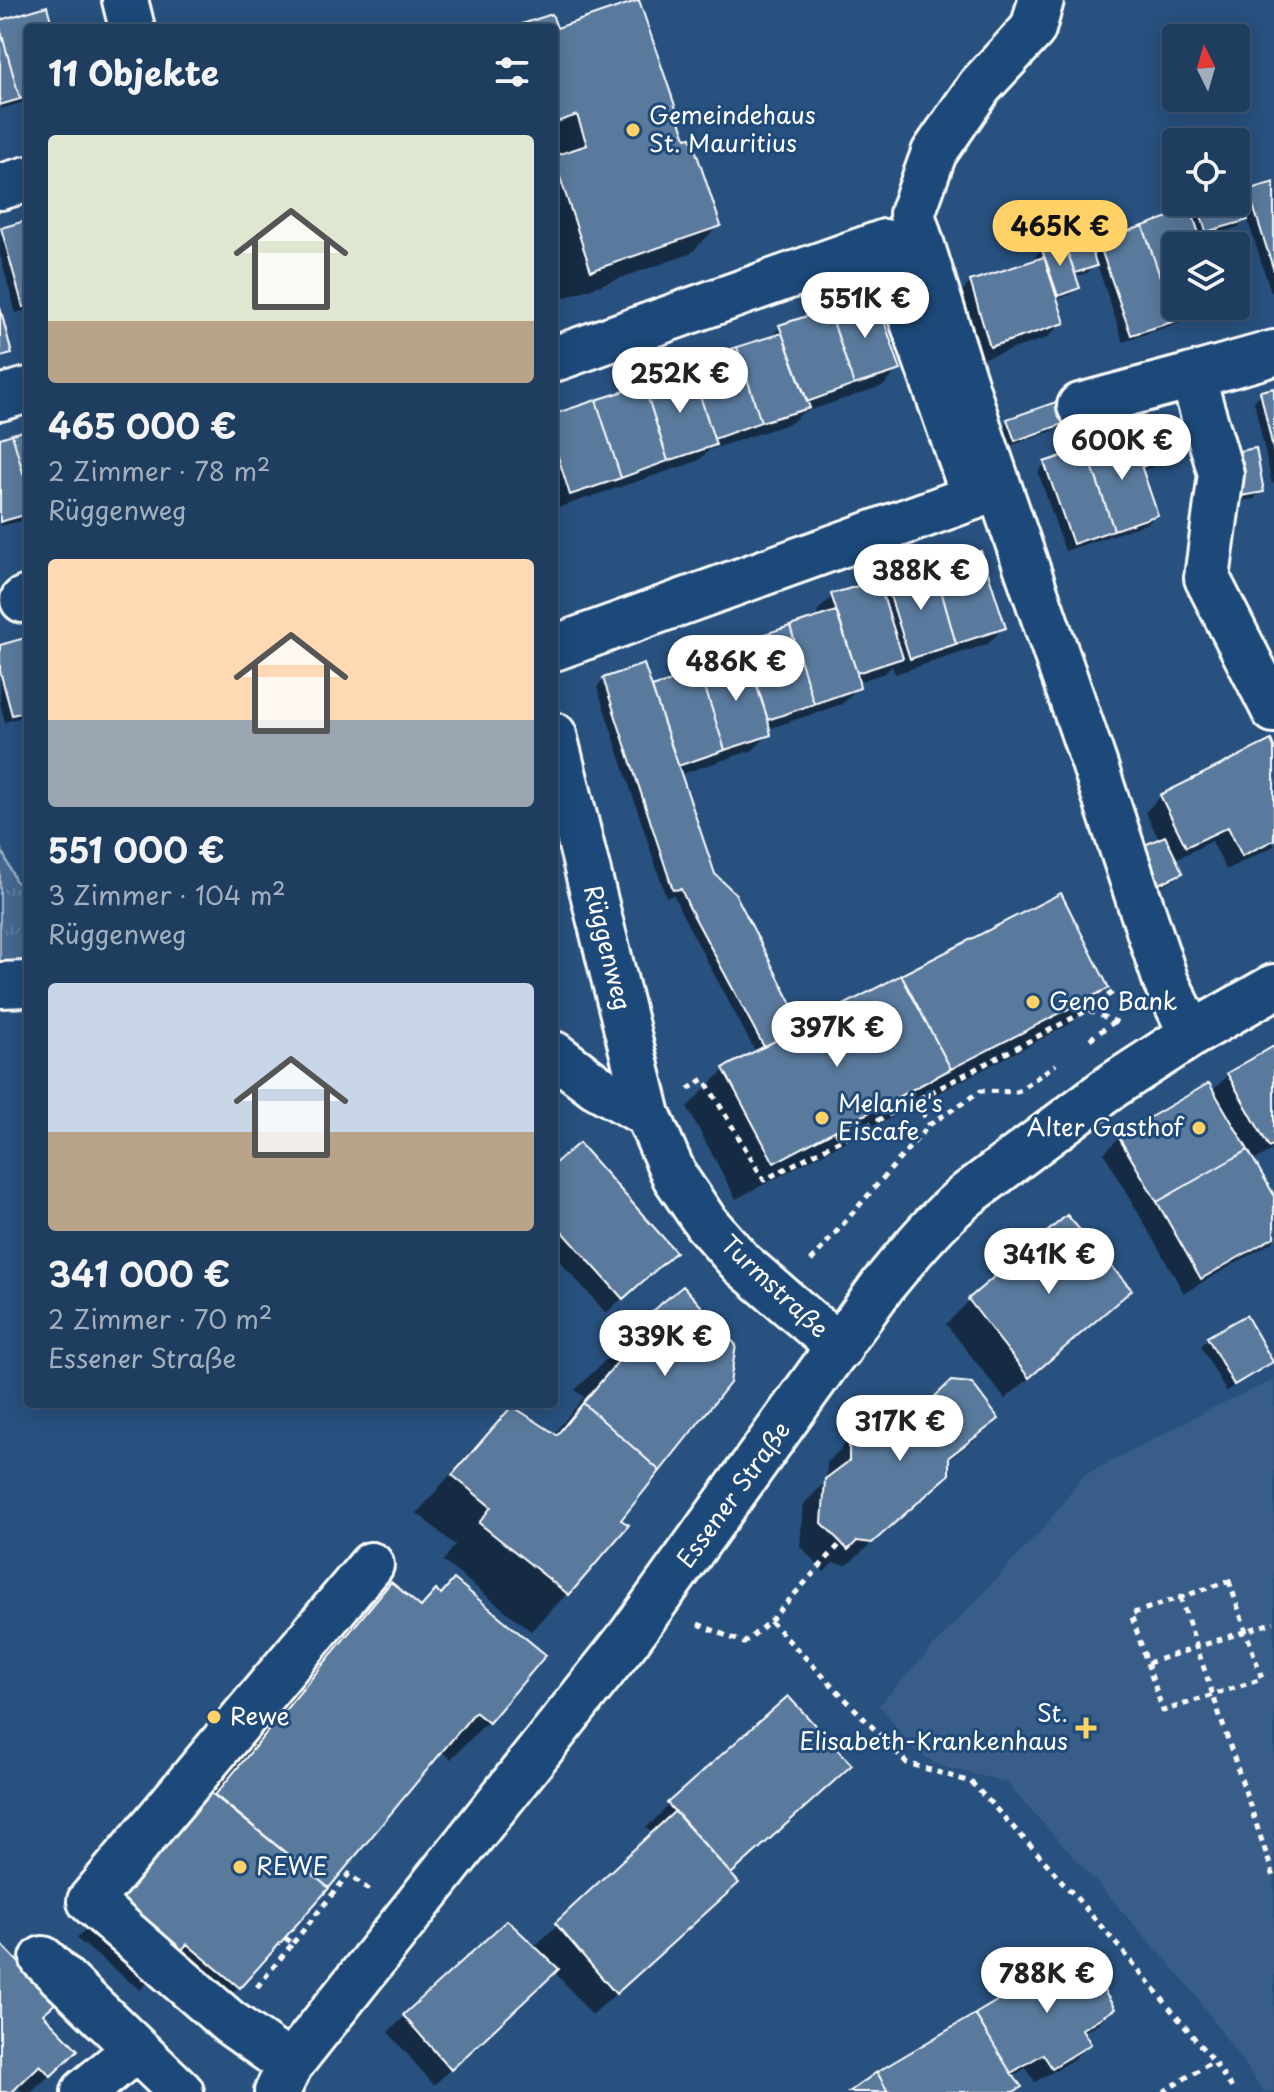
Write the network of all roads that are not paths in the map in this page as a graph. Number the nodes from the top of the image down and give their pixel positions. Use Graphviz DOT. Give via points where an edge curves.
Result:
graph roads {
  1 [pos="125,0"];
  2 [pos="1041,0"];
  3 [pos="131,24"];
  4 [pos="24,180"];
  5 [pos="0,187"];
  6 [pos="1274,353"];
  7 [pos="558,358"];
  8 [pos="1192,376"];
  9 [pos="24,391"];
  10 [pos="0,398"];
  11 [pos="1080,406"];
  12 [pos="558,647"];
  13 [pos="1274,710"];
  14 [pos="558,751"];
  15 [pos="24,984"];
  16 [pos="0,985"];
  17 [pos="1274,987"];
  18 [pos="1182,1040"];
  19 [pos="558,1057"];
  20 [pos="648,1115"];
  21 [pos="840,1348"];
  22 [pos="371,1565"];
  23 [pos="43,1959"];
  24 [pos="136,2049"];
  25 [pos="284,2079"];
  26 [pos="84,2092"];
  27 [pos="181,2092"];
  1 -- 3 [label="street"];
  2 -- 18 [label="street" via="1033,29 980,86 934,153 912,214"];
  4 -- 5 [label="street"];
  6 -- 8 [label="street"];
  7 -- 12 [label="street" via="885,242 974,497"];
  8 -- 11 [label="street"];
  8 -- 13 [label="street" via="1221,474 1207,578"];
  9 -- 10 [label="street"];
  14 -- 20 [label="street, Rüggenweg"];
  15 -- 16 [label="street"];
  17 -- 18 [label="street, Essener Straße"];
  18 -- 21 [label="street, Essener Straße" via="1112,1086 945,1213 883,1285"];
  19 -- 20 [label="street"];
  20 -- 21 [label="street, Turmstraße" via="675,1177 706,1223 742,1264"];
  21 -- 25 [label="street, Essener Straße" via="653,1606"];
  22 -- 25 [label="street" via="90,1901 229,2022"];
  23 -- 24 [label="street"];
  24 -- 26 [label="street"];
  24 -- 27 [label="street"];
}
